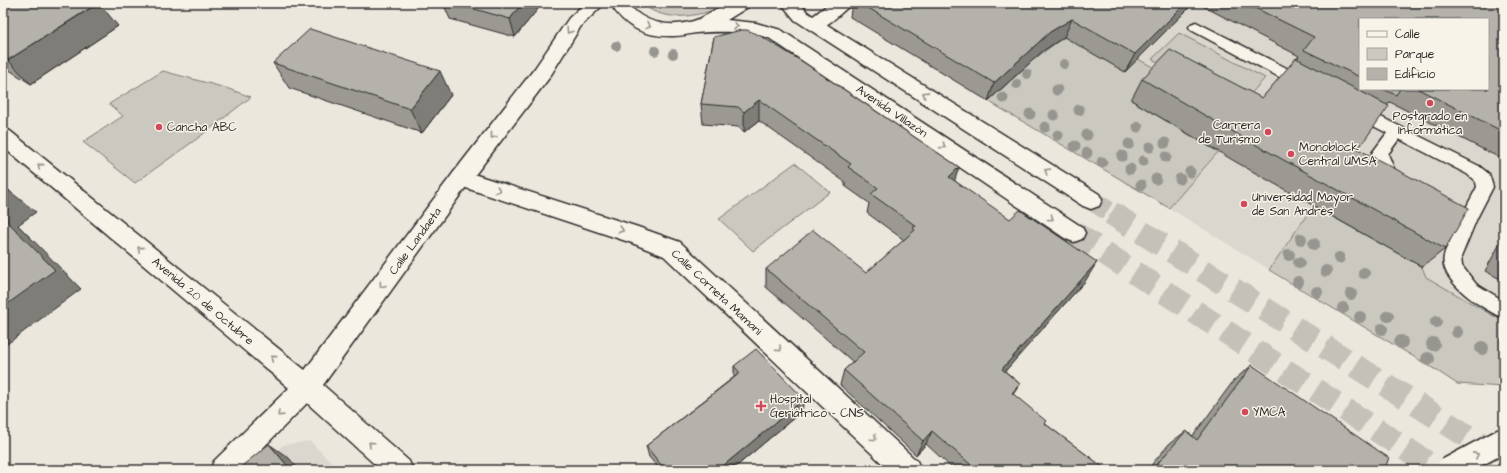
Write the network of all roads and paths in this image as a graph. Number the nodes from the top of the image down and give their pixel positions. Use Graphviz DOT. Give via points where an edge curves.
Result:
graph roads {
  1 [pos="596,3"];
  2 [pos="619,3"];
  3 [pos="742,3"];
  4 [pos="790,3"];
  5 [pos="842,3"];
  6 [pos="814,24"];
  7 [pos="697,27"];
  8 [pos="1196,27"];
  9 [pos="1321,92"];
  10 [pos="1342,103"];
  11 [pos="1397,131"];
  12 [pos="3,136"];
  13 [pos="461,178"];
  14 [pos="1408,185"];
  15 [pos="1092,200"];
  16 [pos="1074,233"];
  17 [pos="1504,310"];
  18 [pos="307,387"];
  19 [pos="1504,440"];
  20 [pos="223,470"];
  21 [pos="400,470"];
  22 [pos="908,470"];
  23 [pos="1448,470"];
  1 -- 13 [label="main road, Calle Landaeta, one-way" via="574,22 542,73"];
  2 -- 7 [label="main road, one-way" via="630,19 647,26 674,30"];
  3 -- 7 [label="main road"];
  4 -- 6 [label="main road" via="801,16"];
  5 -- 6 [label="main road"];
  15 -- 6 [label="main road, one-way"];
  7 -- 16 [label="main road, Avenida Villazón, one-way" via="739,26 775,34"];
  8 -- 9 [label="lane"];
  10 -- 11 [label="lane"];
  11 -- 14 [label="lane" via="1380,153 1388,175"];
  11 -- 17 [label="lane" via="1473,170 1483,179 1485,187 1462,214 1452,257 1454,268 1470,289"];
  18 -- 12 [label="main road, Avenida 20 de Octubre, one-way"];
  13 -- 18 [label="main road, Calle Landaeta, one-way"];
  13 -- 22 [label="main road, Calle Corneta Mamani, one-way" via="672,249"];
  18 -- 20 [label="main road, Calle Landaeta, one-way"];
  21 -- 18 [label="main road, Avenida 20 de Octubre, one-way"];
  23 -- 19 [label="main road, one-way, bridge"];
}
